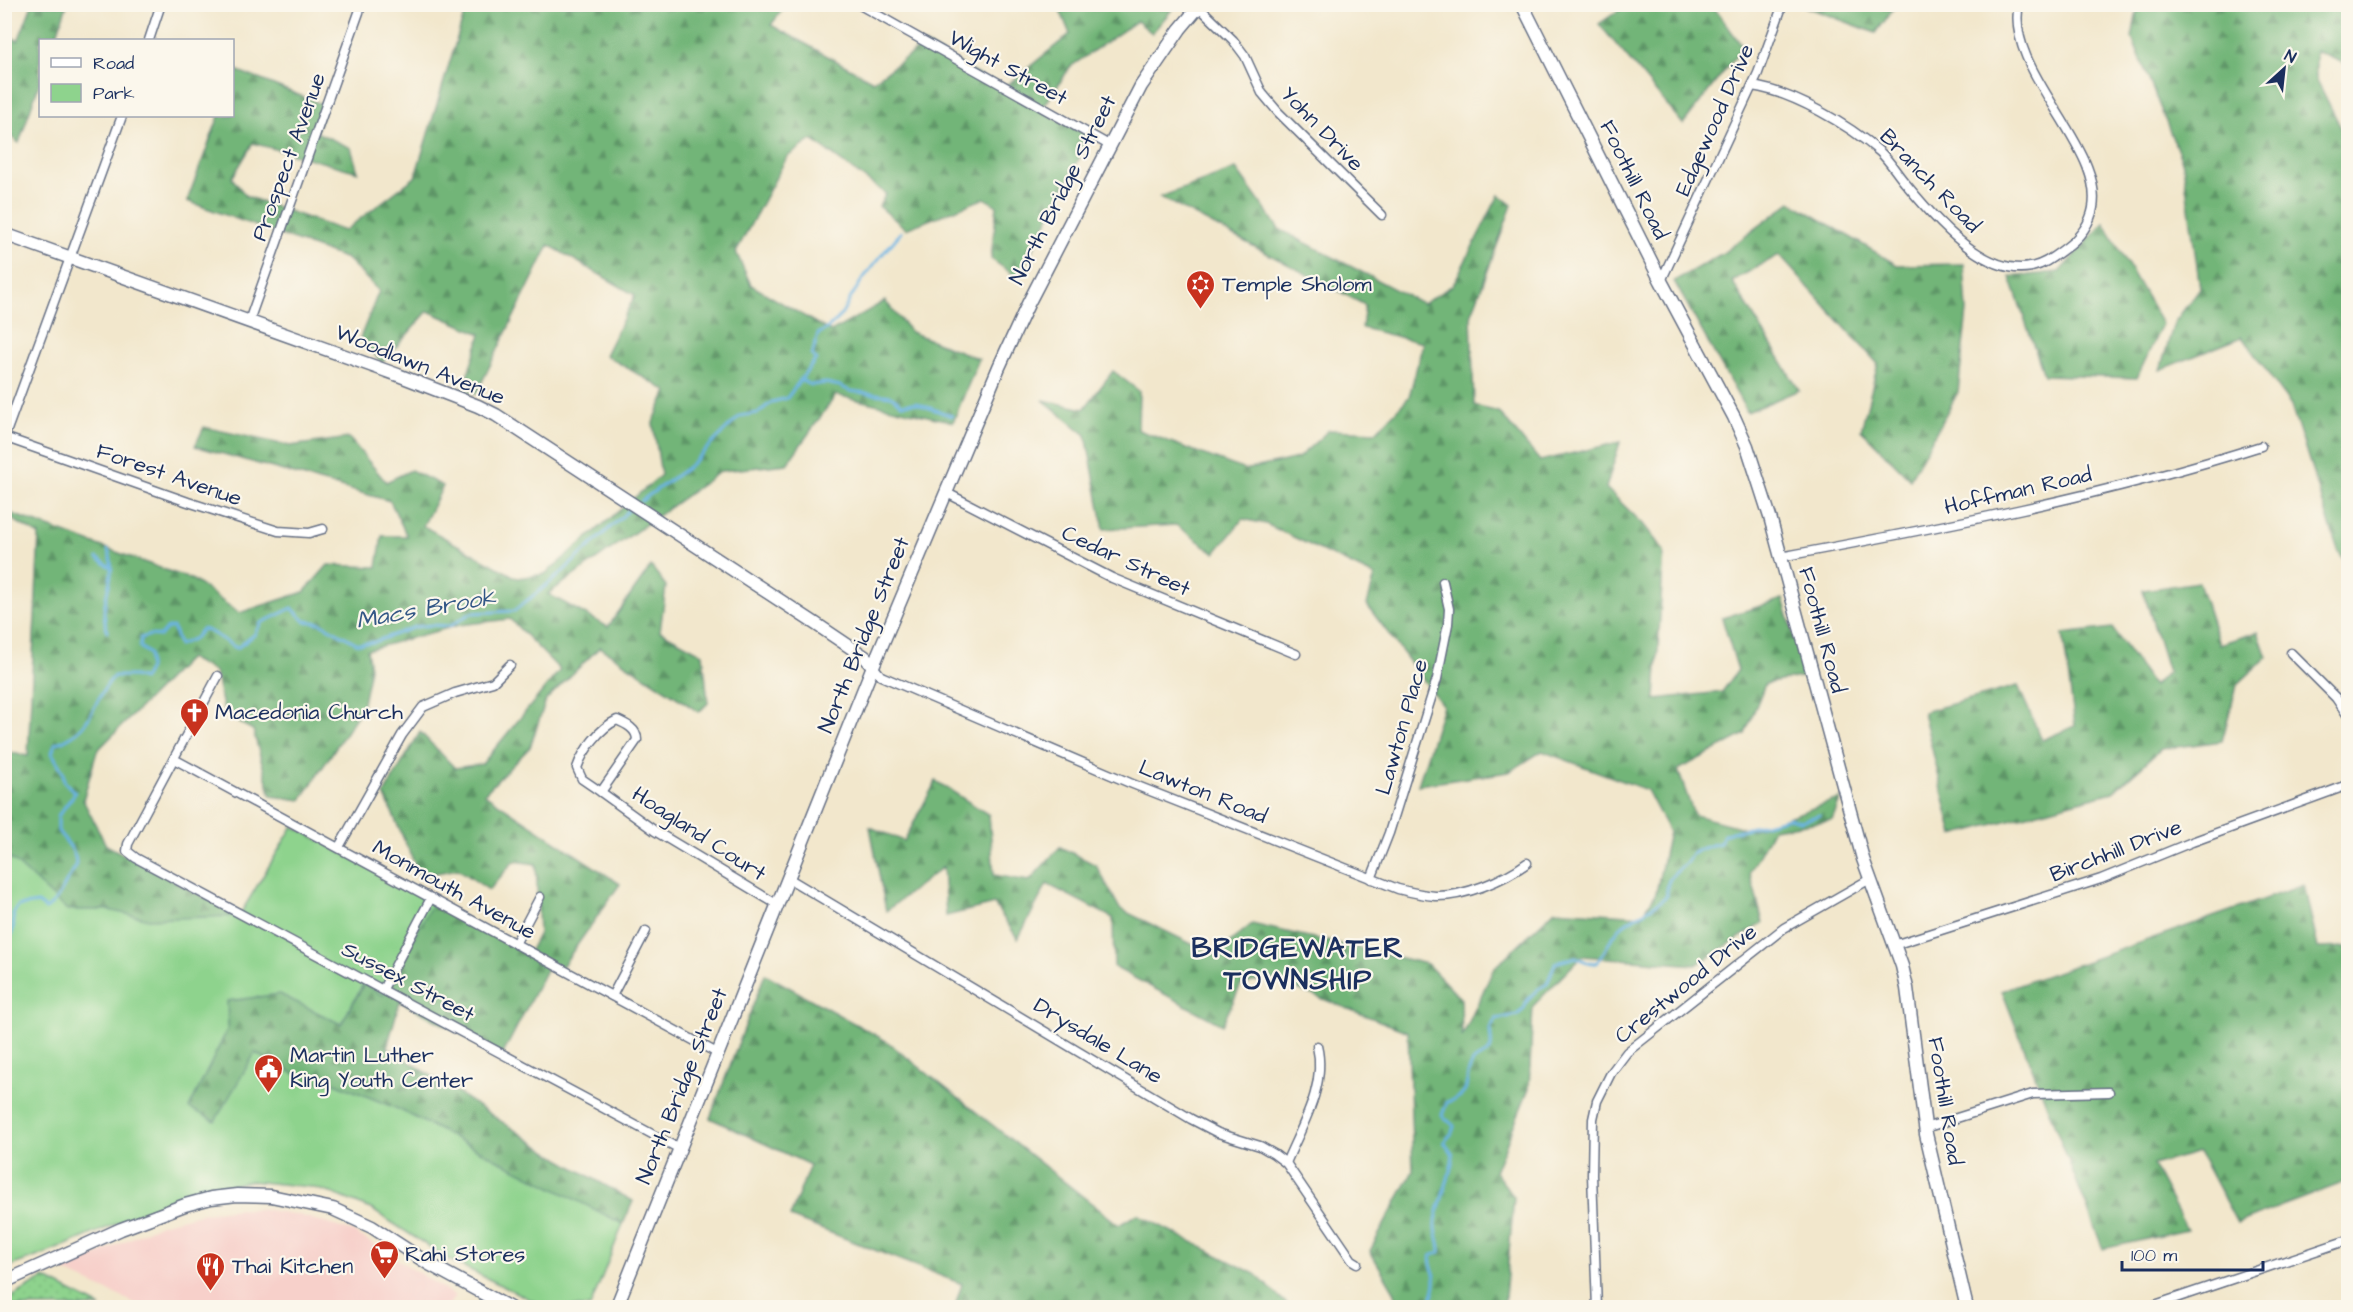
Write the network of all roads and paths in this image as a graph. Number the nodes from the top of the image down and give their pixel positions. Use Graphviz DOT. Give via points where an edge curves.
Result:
graph roads {
  1 [pos="162,4"];
  2 [pos="362,4"];
  3 [pos="858,4"];
  4 [pos="1522,4"];
  5 [pos="1783,4"];
  6 [pos="2019,4"];
  7 [pos="1200,6"];
  8 [pos="149,39"];
  9 [pos="1752,86"];
  10 [pos="122,117"];
  11 [pos="1109,145"];
  12 [pos="1382,215"];
  13 [pos="4,234"];
  14 [pos="71,259"];
  15 [pos="1661,281"];
  16 [pos="249,321"];
  17 [pos="5,438"];
  18 [pos="2261,446"];
  19 [pos="945,492"];
  20 [pos="323,529"];
  21 [pos="1780,557"];
  22 [pos="1443,582"];
  23 [pos="2291,653"];
  24 [pos="1296,654"];
  25 [pos="510,665"];
  26 [pos="873,666"];
  27 [pos="218,676"];
  28 [pos="2349,717"];
  29 [pos="174,759"];
  30 [pos="2349,785"];
  31 [pos="601,792"];
  32 [pos="339,847"];
  33 [pos="1527,863"];
  34 [pos="788,878"];
  35 [pos="1371,879"];
  36 [pos="1870,879"];
  37 [pos="540,897"];
  38 [pos="431,898"];
  39 [pos="778,905"];
  40 [pos="646,932"];
  41 [pos="515,944"];
  42 [pos="1894,945"];
  43 [pos="383,989"];
  44 [pos="612,996"];
  45 [pos="1317,1046"];
  46 [pos="717,1053"];
  47 [pos="2109,1092"];
  48 [pos="1924,1128"];
  49 [pos="678,1148"];
  50 [pos="1286,1163"];
  51 [pos="2349,1240"];
  52 [pos="1357,1263"];
  53 [pos="4,1282"];
  54 [pos="510,1308"];
  55 [pos="616,1308"];
  56 [pos="1597,1308"];
  57 [pos="1967,1308"];
  58 [pos="2146,1308"];
  1 -- 8 [label="street"];
  2 -- 16 [label="street, Prospect Avenue"];
  3 -- 11 [label="street, Wight Street"];
  4 -- 15 [label="street, Foothill Road"];
  5 -- 9 [label="street, Edgewood Drive"];
  6 -- 9 [label="street, Branch Road" via="2017,22 2023,49 2080,153 2094,198 2093,211 2079,237 2044,264 2028,269 2007,267 1972,249 1933,216 1882,154 1859,135 1803,104"];
  7 -- 11 [label="street, North Bridge Street" via="1160,56"];
  7 -- 12 [label="street, Yohn Drive" via="1245,56 1257,84 1273,106"];
  9 -- 15 [label="street, Edgewood Drive"];
  10 -- 14 [label="street"];
  11 -- 19 [label="street, North Bridge Street" via="1028,304"];
  13 -- 14 [label="street, Woodlawn Avenue"];
  14 -- 16 [label="street, Woodlawn Avenue"];
  14 -- 17 [label="street"];
  15 -- 21 [label="street, Foothill Road" via="1747,446"];
  16 -- 26 [label="street, Woodlawn Avenue" via="496,415 816,624"];
  17 -- 20 [label="street, Forest Avenue" via="278,531 309,533"];
  18 -- 21 [label="street, Hoffman Road" via="2205,464 1962,524"];
  19 -- 24 [label="street, Cedar Street" via="1112,578"];
  19 -- 26 [label="street, North Bridge Street"];
  21 -- 36 [label="street, Foothill Road"];
  22 -- 35 [label="street, Lawton Place" via="1449,609 1437,679"];
  23 -- 28 [label="street" via="2336,698"];
  25 -- 32 [label="street" via="492,682 423,707 402,735"];
  26 -- 34 [label="street, North Bridge Street"];
  26 -- 35 [label="street, Lawton Road" via="881,676 1130,783"];
  27 -- 29 [label="street"];
  29 -- 32 [label="street, Monmouth Avenue"];
  29 -- 43 [label="street, Sussex Street" via="127,851"];
  30 -- 42 [label="street, Birchhill Drive" via="2101,879"];
  31 -- 31 [label="street, Hoagland Court" via="637,740 637,734 617,720 603,729 579,761 582,779"];
  31 -- 39 [label="street, Hoagland Court" via="655,831"];
  32 -- 38 [label="street, Monmouth Avenue"];
  33 -- 35 [label="street, Lawton Road" via="1510,876 1455,894 1436,896"];
  34 -- 39 [label="street, North Bridge Street"];
  34 -- 50 [label="street, Drysdale Lane" via="1191,1119 1218,1133 1260,1146"];
  36 -- 42 [label="street, Foothill Road"];
  36 -- 56 [label="street, Crestwood Drive" via="1762,944 1628,1052 1611,1073 1593,1119"];
  37 -- 41 [label="street"];
  38 -- 41 [label="street, Monmouth Avenue"];
  38 -- 43 [label="street"];
  39 -- 46 [label="street, North Bridge Street"];
  40 -- 44 [label="street"];
  41 -- 44 [label="street, Monmouth Avenue"];
  42 -- 48 [label="street, Foothill Road" via="1907,988"];
  43 -- 49 [label="street, Sussex Street"];
  44 -- 46 [label="street, Monmouth Avenue"];
  45 -- 50 [label="street" via="1318,1078 1311,1106"];
  46 -- 49 [label="street, North Bridge Street"];
  47 -- 48 [label="street" via="2033,1094"];
  48 -- 57 [label="street, Foothill Road"];
  49 -- 55 [label="street, North Bridge Street"];
  50 -- 52 [label="street, Drysdale Lane"];
  51 -- 58 [label="street"];
  53 -- 54 [label="street" via="185,1205 229,1196 271,1196 333,1209 372,1227 429,1264"];
}
